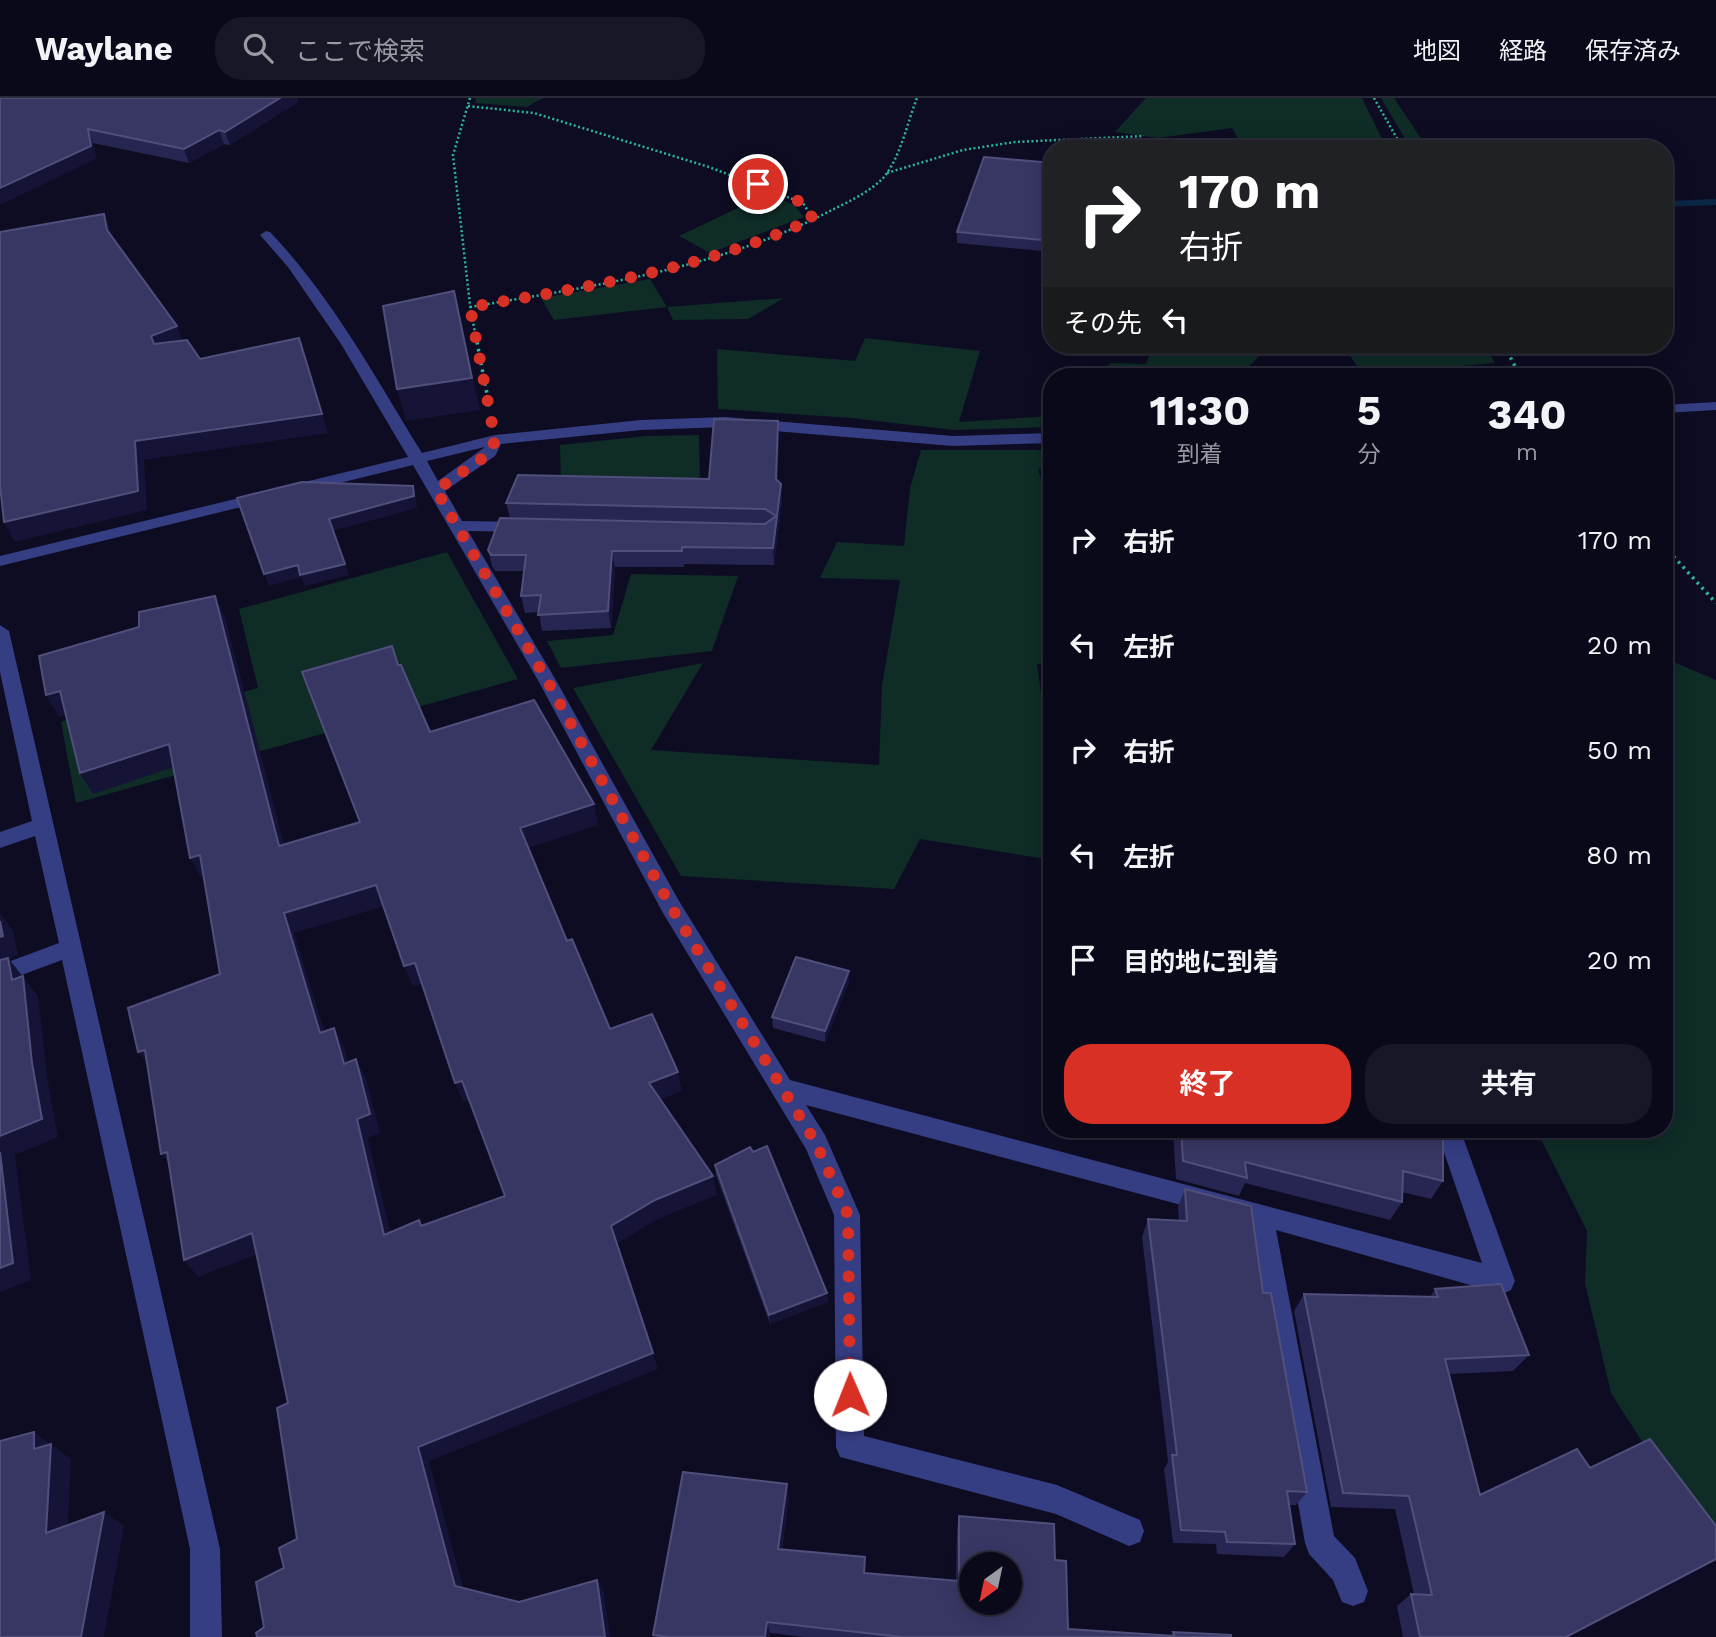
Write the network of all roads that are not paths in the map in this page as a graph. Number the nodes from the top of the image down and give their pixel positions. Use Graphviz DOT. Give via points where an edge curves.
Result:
graph roads {
  1 [pos="267,235"];
  2 [pos="1716,406"];
  3 [pos="1673,408"];
  4 [pos="1043,438"];
  5 [pos="495,440"];
  6 [pos="417,458"];
  7 [pos="436,490"];
  8 [pos="457,526"];
  9 [pos="537,528"];
  10 [pos="0,561"];
  11 [pos="0,631"];
  12 [pos="45,825"];
  13 [pos="0,840"];
  14 [pos="71,948"];
  15 [pos="0,974"];
  16 [pos="785,1089"];
  17 [pos="1451,1138"];
  18 [pos="1260,1214"];
  19 [pos="1129,1531"];
  20 [pos="1353,1591"];
  21 [pos="206,1637"];
  1 -- 6 [label="street" via="293,264 348,344"];
  2 -- 3 [label="street"];
  4 -- 5 [label="street" via="953,441 725,422 641,425"];
  5 -- 6 [label="street"];
  5 -- 7 [label="street" via="490,453"];
  6 -- 7 [label="street"];
  6 -- 10 [label="street"];
  7 -- 8 [label="street"];
  8 -- 9 [label="street"];
  8 -- 16 [label="street" via="671,907"];
  11 -- 12 [label="street"];
  12 -- 13 [label="street"];
  12 -- 14 [label="street"];
  14 -- 15 [label="street"];
  14 -- 21 [label="street" via="205,1549"];
  16 -- 18 [label="street"];
  16 -- 19 [label="street" via="816,1143 848,1215 850,1447 1056,1500"];
  17 -- 18 [label="street" via="1502,1281"];
  18 -- 20 [label="street" via="1320,1542 1344,1569"];
}
